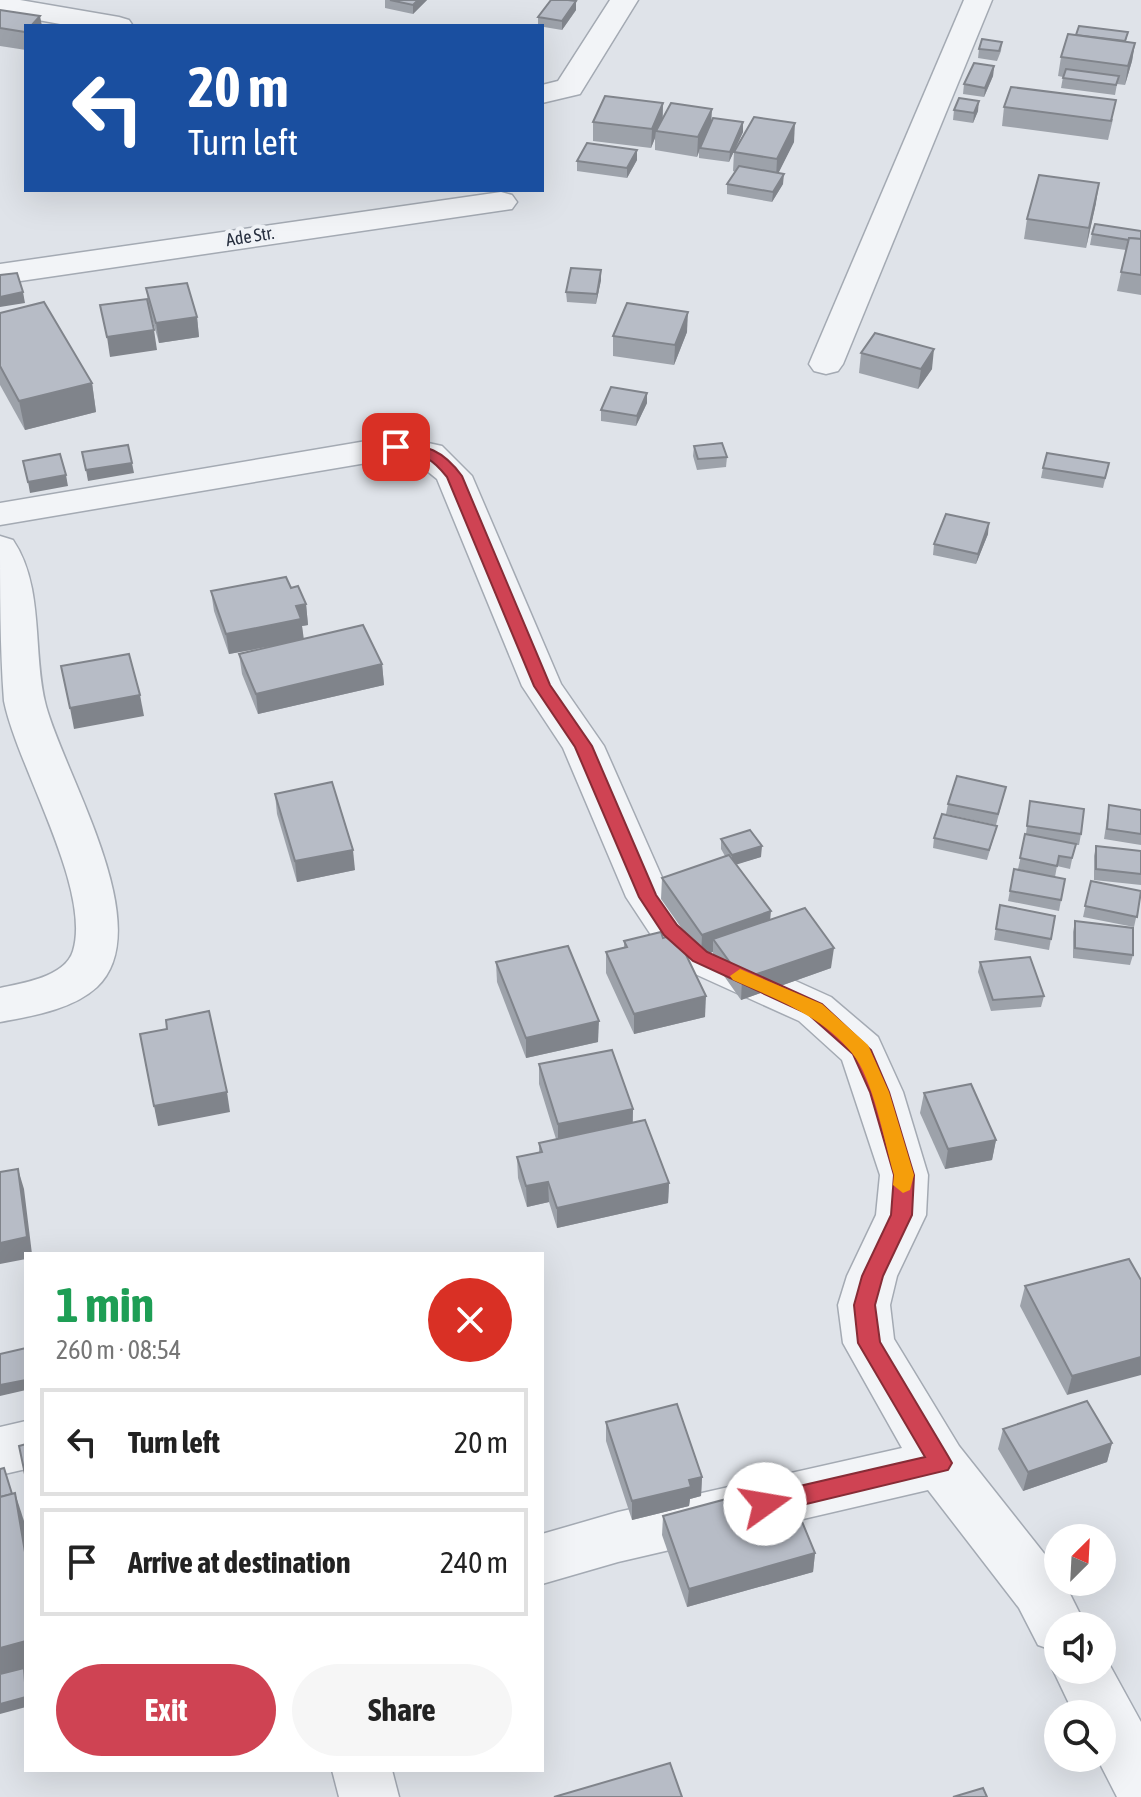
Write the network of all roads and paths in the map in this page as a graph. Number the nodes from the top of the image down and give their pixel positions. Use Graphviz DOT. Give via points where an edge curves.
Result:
graph roads {
  1 [pos="624,0"];
  2 [pos="978,0"];
  3 [pos="0,5"];
  4 [pos="108,24"];
  5 [pos="544,94"];
  6 [pos="501,202"];
  7 [pos="0,274"];
  8 [pos="826,364"];
  9 [pos="0,514"];
  10 [pos="0,548"];
  11 [pos="0,1005"];
  12 [pos="24,1445"];
  13 [pos="0,1451"];
  14 [pos="940,1463"];
  15 [pos="544,1558"];
  16 [pos="1051,1612"];
  17 [pos="1089,1684"];
  18 [pos="363,1772"];
  19 [pos="1141,1782"];
  20 [pos="369,1797"];
  1 -- 5 [label="street" via="569,88"];
  2 -- 8 [label="street"];
  3 -- 4 [label="street"];
  6 -- 7 [label="street, Ade Str."];
  9 -- 14 [label="street" via="396,447 438,456 454,476 542,686 583,746 648,897 671,930 700,957 815,1009 861,1050 904,1175 901,1215 864,1305 869,1343"];
  10 -- 11 [label="street" via="11,576 25,704 97,908 96,950 82,973 50,994"];
  12 -- 13 [label="street"];
  14 -- 15 [label="street"];
  14 -- 16 [label="street"];
  17 -- 19 [label="street"];
  18 -- 20 [label="street"];
}
